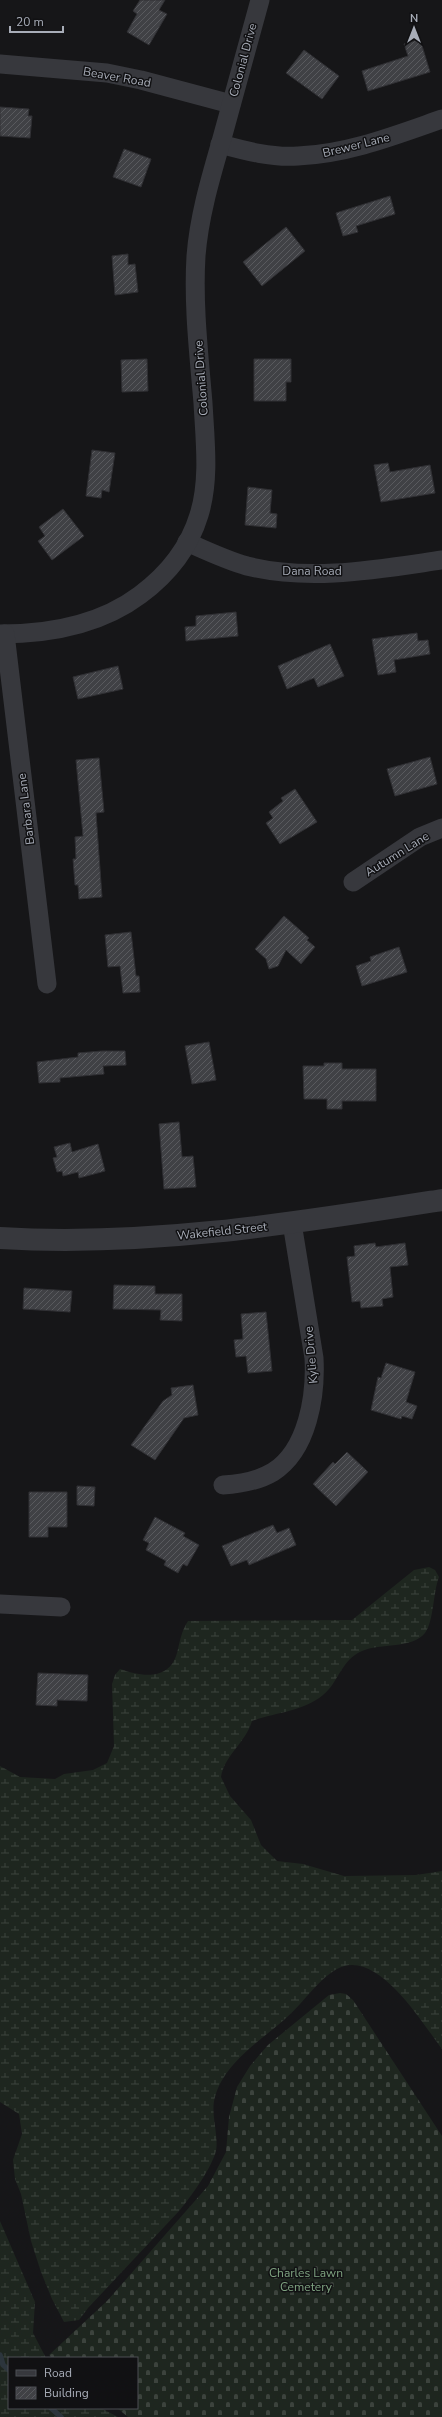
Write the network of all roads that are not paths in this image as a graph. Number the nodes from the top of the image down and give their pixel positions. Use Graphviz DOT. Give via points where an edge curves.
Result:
graph roads {
  1 [pos="260,0"];
  2 [pos="0,64"];
  3 [pos="231,104"];
  4 [pos="442,119"];
  5 [pos="220,144"];
  6 [pos="187,542"];
  7 [pos="442,560"];
  8 [pos="2,634"];
  9 [pos="442,828"];
  10 [pos="353,882"];
  11 [pos="47,984"];
  12 [pos="442,1200"];
  13 [pos="292,1223"];
  14 [pos="0,1238"];
  15 [pos="223,1485"];
  16 [pos="0,1604"];
  17 [pos="61,1607"];
  1 -- 3 [label="street, Colonial Drive"];
  2 -- 3 [label="street, Beaver Road" via="107,74 141,80"];
  3 -- 5 [label="street, Colonial Drive"];
  4 -- 5 [label="street, Brewer Lane" via="352,148 319,155 272,155"];
  5 -- 6 [label="street, Colonial Drive" via="202,210 196,255 195,284 206,468 199,515"];
  6 -- 7 [label="street, Dana Road" via="247,566 284,572 360,571"];
  6 -- 8 [label="street, Colonial Drive" via="170,567 151,587 116,610 77,626"];
  8 -- 11 [label="street, Barbara Lane"];
  9 -- 10 [label="street, Autumn Lane" via="420,837"];
  12 -- 13 [label="street, Wakefield Street"];
  13 -- 14 [label="street, Wakefield Street" via="121,1240"];
  13 -- 15 [label="street, Kylie Drive" via="314,1358 312,1405 297,1443 277,1469 253,1480"];
  16 -- 17 [label="street"];
}
